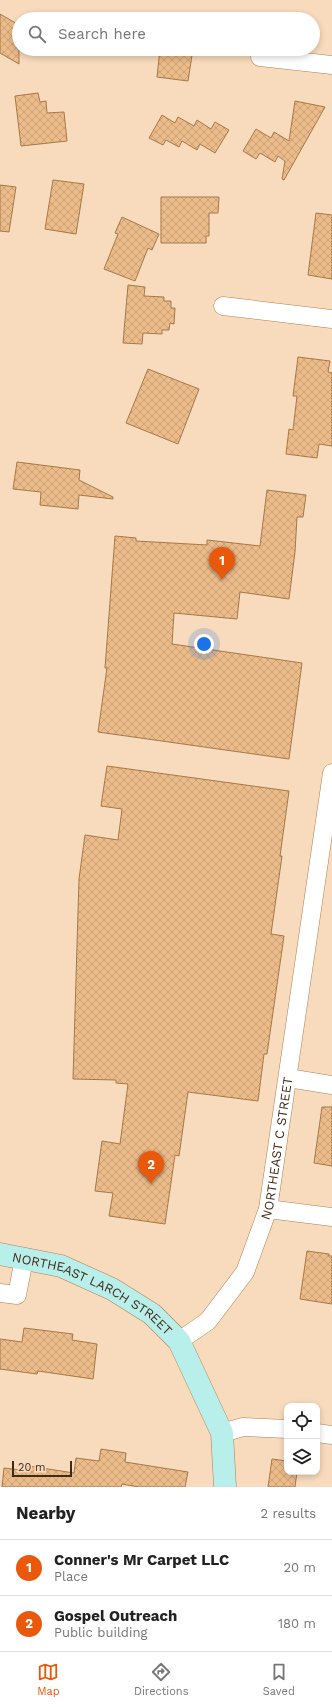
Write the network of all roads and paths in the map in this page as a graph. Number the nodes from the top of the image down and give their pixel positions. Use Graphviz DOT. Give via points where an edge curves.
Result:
graph roads {
  1 [pos="260,56"];
  2 [pos="332,65"];
  3 [pos="223,306"];
  4 [pos="332,319"];
  5 [pos="332,773"];
  6 [pos="326,863"];
  7 [pos="288,1078"];
  8 [pos="332,1084"];
  9 [pos="268,1209"];
  10 [pos="332,1217"];
  11 [pos="0,1254"];
  12 [pos="24,1258"];
  13 [pos="0,1293"];
  14 [pos="179,1342"];
  15 [pos="284,1429"];
  16 [pos="222,1433"];
  17 [pos="320,1433"];
  18 [pos="332,1435"];
  19 [pos="225,1487"];
  1 -- 2 [label="street"];
  3 -- 4 [label="street"];
  5 -- 6 [label="street, NORTHEAST C STREET"];
  6 -- 7 [label="street, NORTHEAST C STREET"];
  7 -- 8 [label="street"];
  7 -- 9 [label="street, NORTHEAST C STREET"];
  9 -- 10 [label="street"];
  9 -- 14 [label="street, NORTHEAST C STREET" via="244,1272 208,1321"];
  11 -- 12 [label="main road, NORTHEAST LARCH STREET"];
  12 -- 13 [label="street" via="16,1296"];
  12 -- 14 [label="main road, NORTHEAST LARCH STREET" via="61,1266 112,1289 152,1314"];
  14 -- 16 [label="main road"];
  15 -- 16 [label="street" via="243,1427"];
  16 -- 19 [label="main road"];
  17 -- 18 [label="street"];
}
